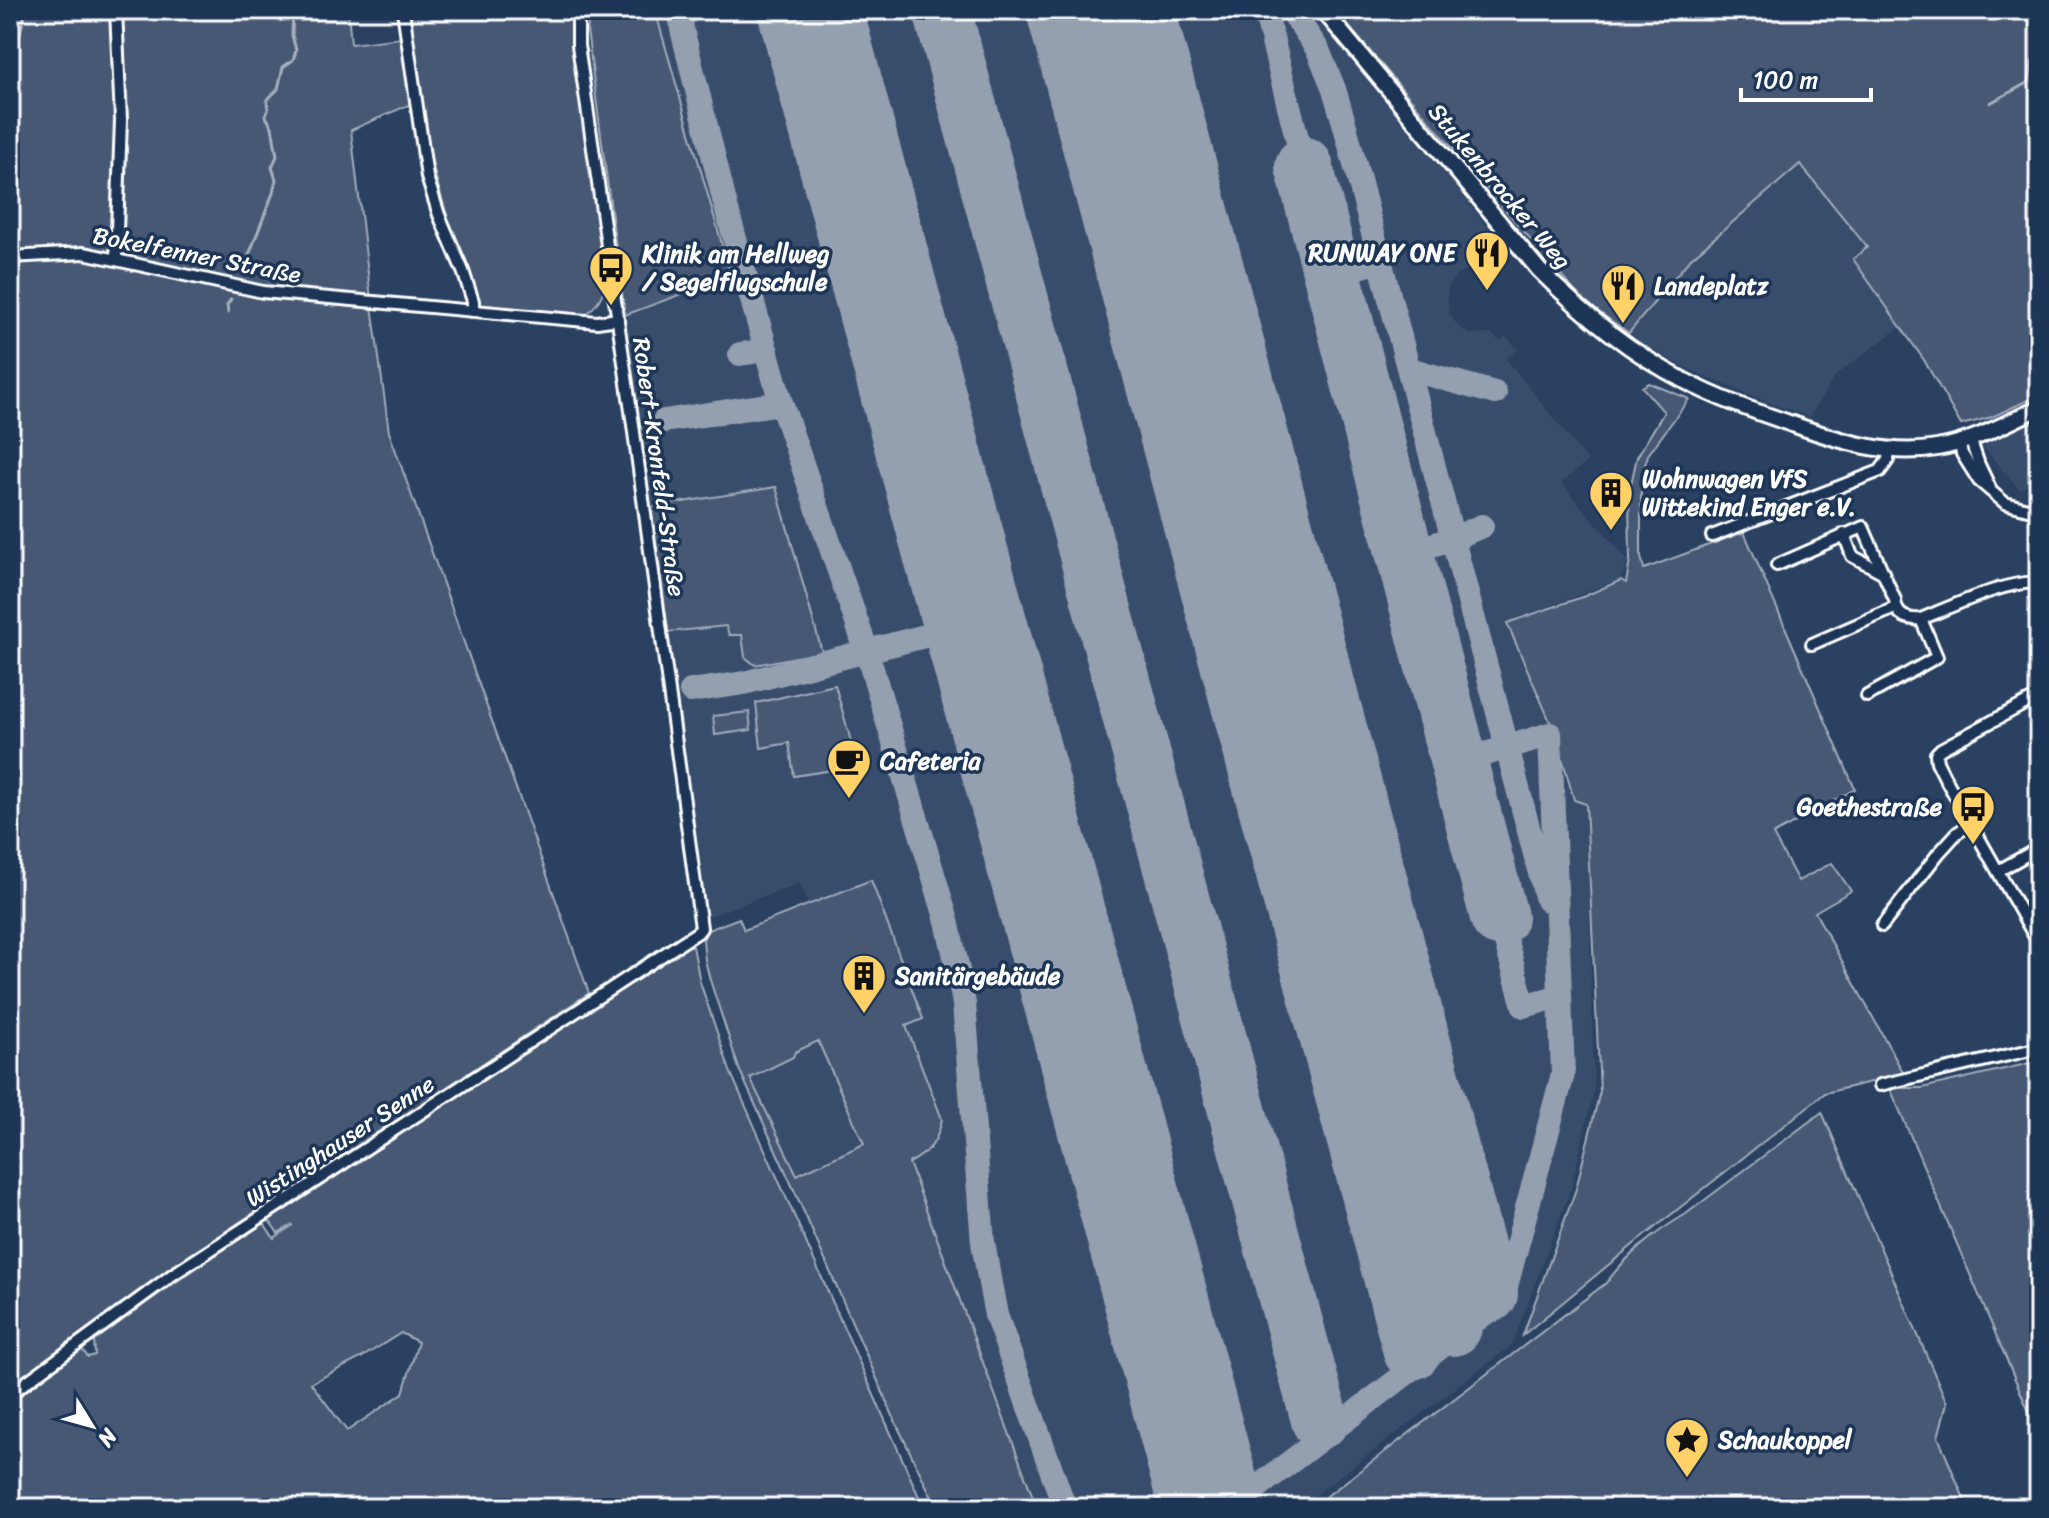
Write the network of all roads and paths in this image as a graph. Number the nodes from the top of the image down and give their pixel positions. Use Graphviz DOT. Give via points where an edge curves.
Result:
graph roads {
  1 [pos="116,10"];
  2 [pos="403,10"];
  3 [pos="586,10"];
  4 [pos="1323,10"];
  5 [pos="10,257"];
  6 [pos="116,259"];
  7 [pos="473,311"];
  8 [pos="618,319"];
  9 [pos="2039,408"];
  10 [pos="1965,440"];
  11 [pos="1889,450"];
  12 [pos="2039,512"];
  13 [pos="1844,534"];
  14 [pos="1712,536"];
  15 [pos="1777,565"];
  16 [pos="1882,572"];
  17 [pos="2039,583"];
  18 [pos="1895,608"];
  19 [pos="1921,619"];
  20 [pos="1812,644"];
  21 [pos="1867,696"];
  22 [pos="2039,696"];
  23 [pos="1971,824"];
  24 [pos="2039,848"];
  25 [pos="1998,871"];
  26 [pos="1882,926"];
  27 [pos="698,932"];
  28 [pos="2039,944"];
  29 [pos="2039,1048"];
  30 [pos="1880,1085"];
  31 [pos="10,1394"];
  1 -- 6 [label="street" via="121,120"];
  2 -- 7 [label="street" via="427,177"];
  3 -- 8 [label="street, Robert-Kronfeld-Straße" via="576,27"];
  4 -- 11 [label="street, Stukenbrocker Weg" via="1524,253 1602,328 1685,381 1740,406 1849,443"];
  5 -- 6 [label="street, Bokelfenner Straße" via="84,253"];
  6 -- 7 [label="street, Bokelfenner Straße" via="263,292"];
  7 -- 8 [label="street, Bokelfenner Straße" via="599,322"];
  8 -- 27 [label="street, Robert-Kronfeld-Straße" via="702,926"];
  9 -- 10 [label="street, Stukenbrocker Weg"];
  10 -- 11 [label="street, Stukenbrocker Weg" via="1938,448"];
  10 -- 12 [label="street" via="1991,490 2005,503"];
  11 -- 14 [label="street" via="1880,471"];
  13 -- 15 [label="street"];
  13 -- 16 [label="street" via="1852,556"];
  13 -- 16 [label="street" via="1863,527"];
  16 -- 18 [label="street"];
  17 -- 19 [label="street" via="2014,584"];
  18 -- 19 [label="street" via="1911,620"];
  18 -- 20 [label="street"];
  19 -- 21 [label="street" via="1937,657"];
  22 -- 23 [label="street" via="1936,754"];
  23 -- 25 [label="street"];
  23 -- 26 [label="street" via="1938,854"];
  24 -- 25 [label="street"];
  25 -- 28 [label="street"];
  27 -- 31 [label="street, Wistinghauser Senne" via="172,1275"];
  29 -- 30 [label="street"];
}
